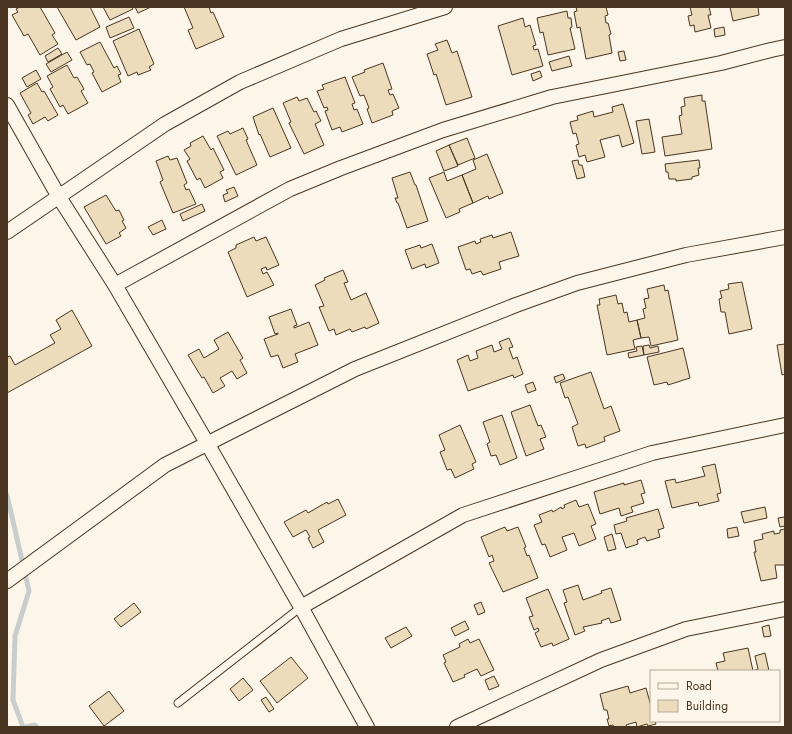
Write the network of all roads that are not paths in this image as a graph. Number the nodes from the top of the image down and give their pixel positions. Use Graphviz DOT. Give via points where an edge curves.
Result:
graph roads {
  1 [pos="445,7"];
  2 [pos="785,47"];
  3 [pos="7,105"];
  4 [pos="59,197"];
  5 [pos="7,232"];
  6 [pos="785,238"];
  7 [pos="114,285"];
  8 [pos="785,425"];
  9 [pos="207,443"];
  10 [pos="7,581"];
  11 [pos="301,607"];
  12 [pos="785,609"];
  13 [pos="178,703"];
  14 [pos="367,727"];
  15 [pos="457,727"];
  1 -- 4 [label="street" via="341,39 240,82 165,124"];
  2 -- 7 [label="street" via="721,63 552,97 443,130 290,189"];
  3 -- 4 [label="street"];
  4 -- 5 [label="street"];
  4 -- 7 [label="street"];
  6 -- 9 [label="street" via="686,255 577,284 516,304 355,369"];
  7 -- 9 [label="street"];
  8 -- 11 [label="street" via="652,453 463,515"];
  9 -- 10 [label="street" via="165,465"];
  9 -- 11 [label="street"];
  11 -- 13 [label="lane"];
  11 -- 14 [label="street"];
  12 -- 15 [label="street" via="686,629 601,660"];
}
